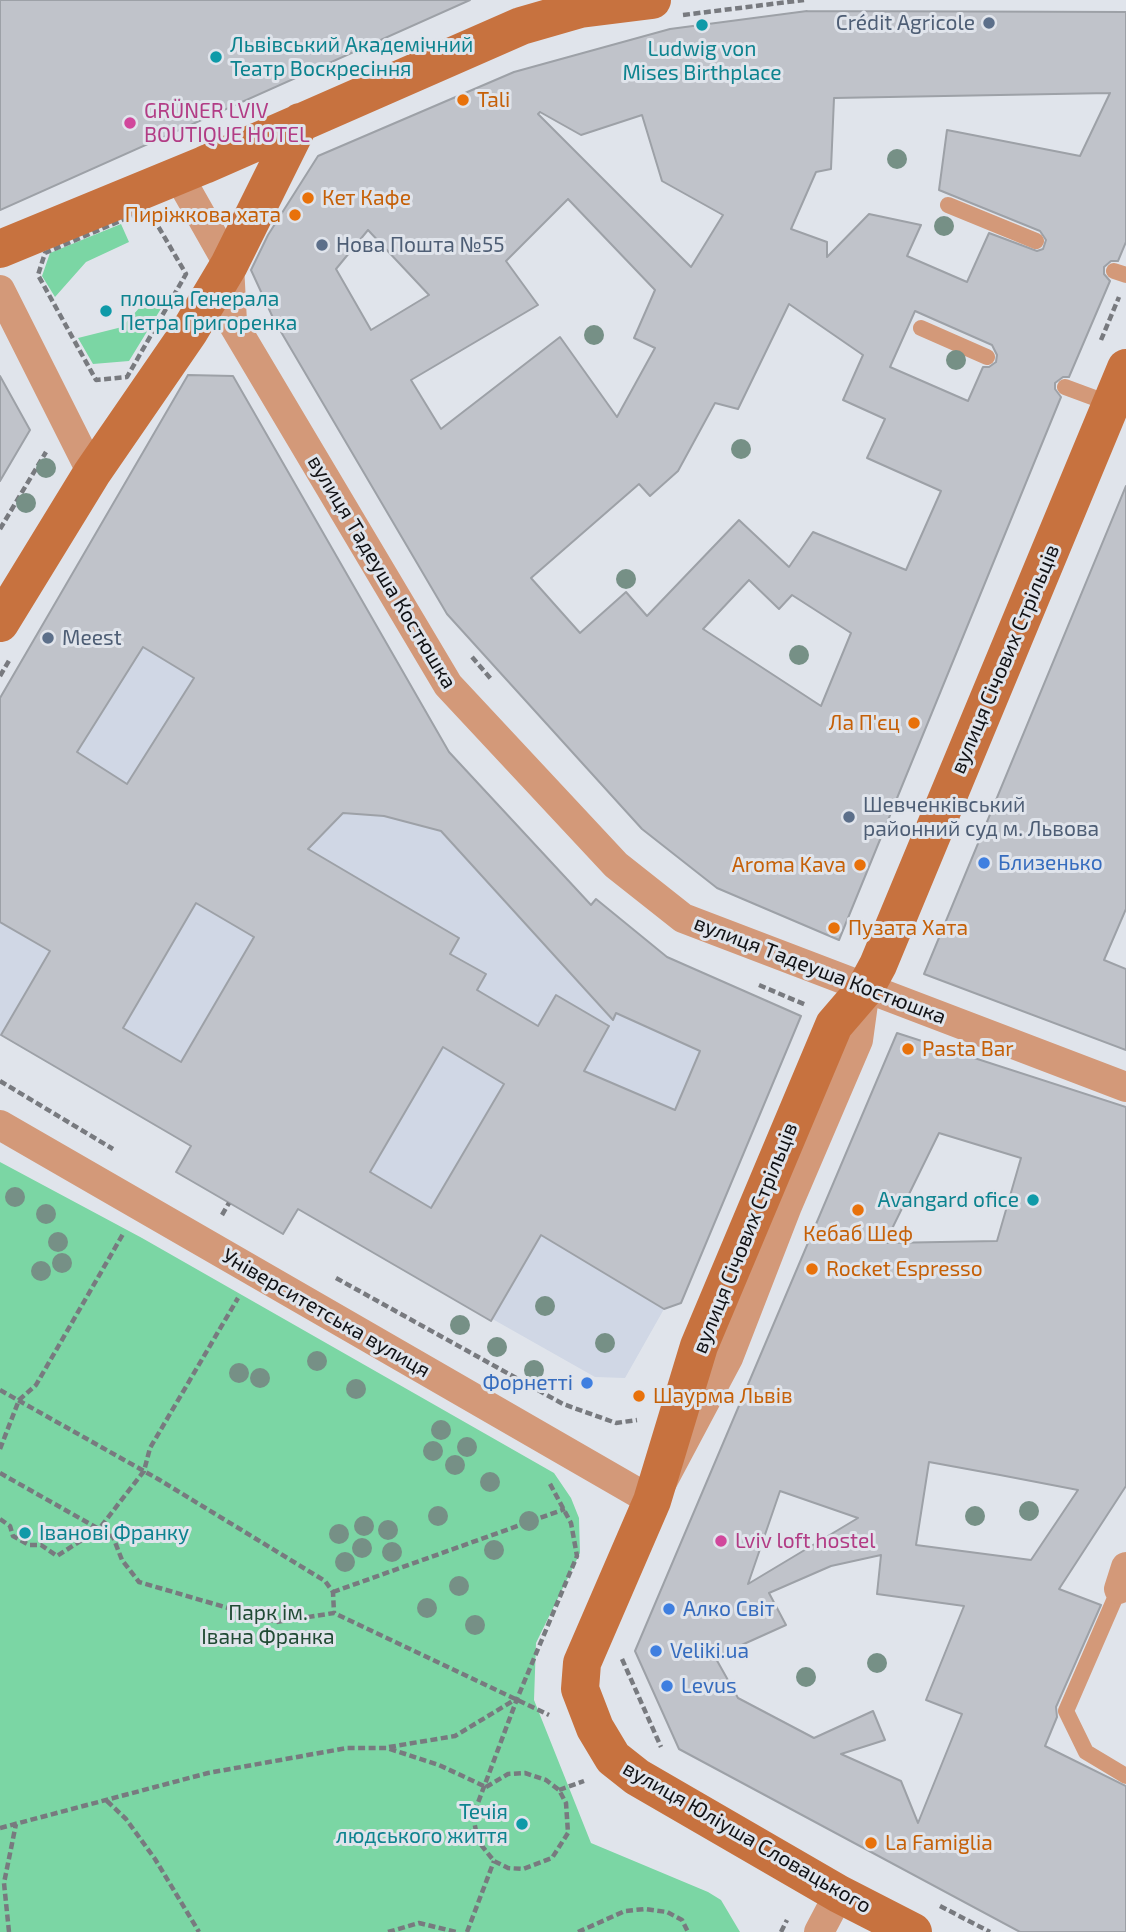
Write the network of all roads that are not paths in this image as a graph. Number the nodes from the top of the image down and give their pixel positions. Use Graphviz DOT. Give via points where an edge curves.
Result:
graph roads {
  1 [pos="667,8"];
  2 [pos="300,122"];
  3 [pos="178,175"];
  4 [pos="948,205"];
  5 [pos="1036,240"];
  6 [pos="0,250"];
  7 [pos="229,265"];
  8 [pos="0,290"];
  9 [pos="921,328"];
  10 [pos="987,357"];
  11 [pos="1126,368"];
  12 [pos="1065,387"];
  13 [pos="1111,404"];
  14 [pos="92,473"];
  15 [pos="0,623"];
  16 [pos="864,989"];
  17 [pos="1126,1087"];
  18 [pos="0,1125"];
  19 [pos="652,1501"];
  20 [pos="1123,1578"];
  21 [pos="594,1728"];
  22 [pos="1126,1776"];
  23 [pos="839,1894"];
  24 [pos="819,1932"];
  25 [pos="913,1932"];
  1 -- 2 [label="street" via="580,9 521,26"];
  2 -- 3 [label="street"];
  2 -- 7 [label="street"];
  3 -- 6 [label="street"];
  3 -- 7 [label="street"];
  4 -- 5 [label="lane"];
  7 -- 14 [label="street"];
  7 -- 16 [label="street, вулиця Тадеуша Костюшка" via="232,322 448,685 616,865 683,918"];
  8 -- 14 [label="street"];
  9 -- 10 [label="lane"];
  11 -- 13 [label="street, вулиця Січових Стрільців"];
  12 -- 13 [label="lane"];
  13 -- 16 [label="street, вулиця Січових Стрільців" via="878,965"];
  14 -- 15 [label="street"];
  16 -- 17 [label="street, вулиця Тадеуша Костюшка"];
  16 -- 19 [label="street, вулиця Січових Стрільців" via="834,1025 699,1346"];
  18 -- 19 [label="street, Університетська вулиця"];
  19 -- 21 [label="street, вулиця Січових Стрільців" via="582,1663 580,1689"];
  20 -- 22 [label="lane" via="1066,1711 1086,1752"];
  21 -- 23 [label="street, вулиця Юліуша Словацького" via="613,1758 637,1777"];
  23 -- 24 [label="street"];
  23 -- 25 [label="street, вулиця Юліуша Словацького"];
}
